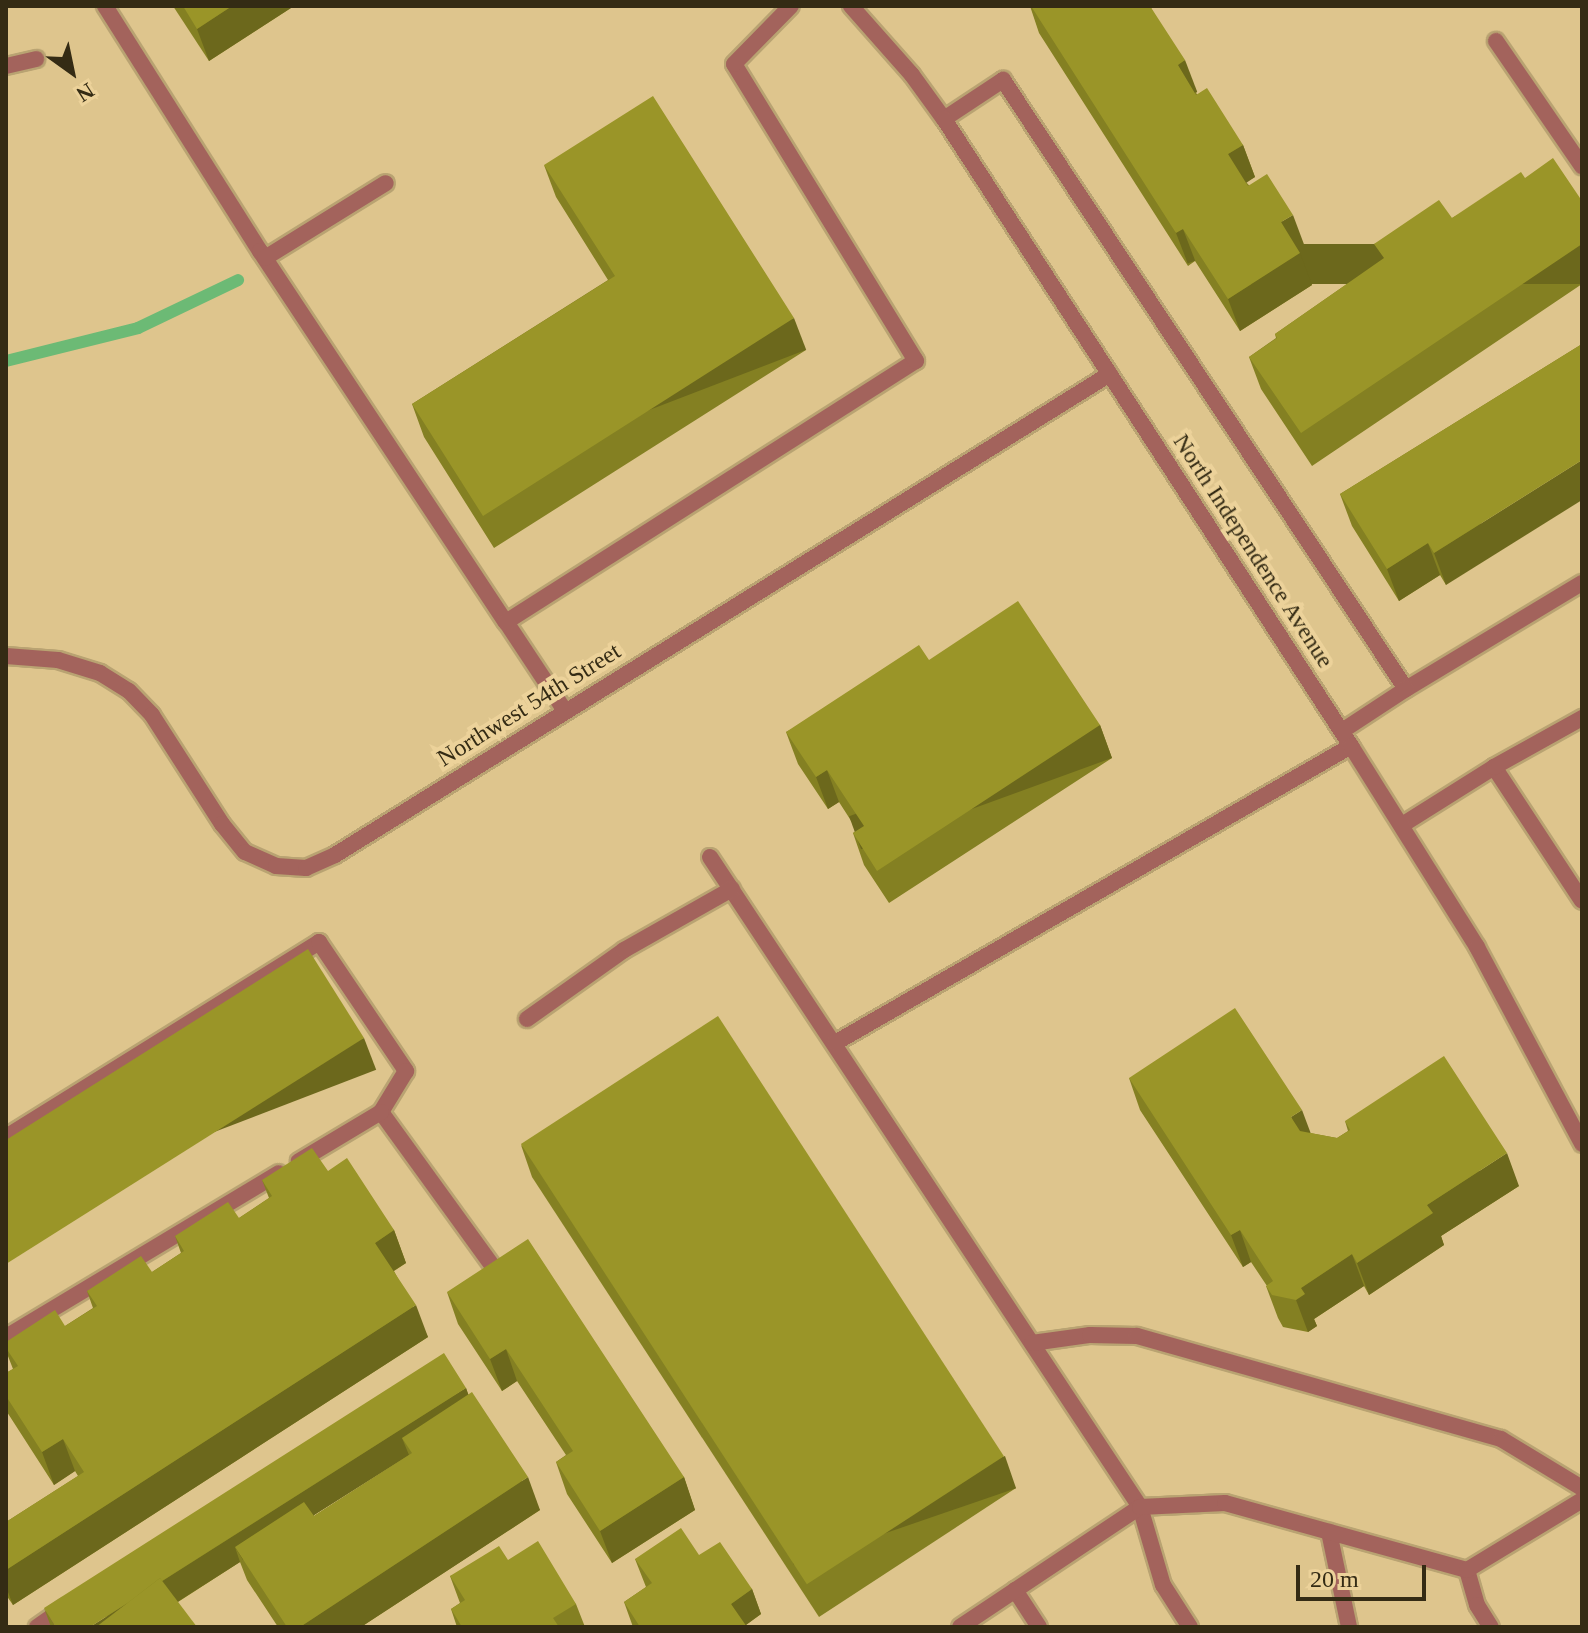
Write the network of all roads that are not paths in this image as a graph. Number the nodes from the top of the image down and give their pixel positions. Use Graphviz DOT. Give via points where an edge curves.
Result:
graph roads {
  1 [pos="105,6"];
  2 [pos="791,6"];
  3 [pos="851,6"];
  4 [pos="1496,41"];
  5 [pos="36,59"];
  6 [pos="6,66"];
  7 [pos="944,119"];
  8 [pos="1582,166"];
  9 [pos="386,183"];
  10 [pos="265,258"];
  11 [pos="1110,374"];
  12 [pos="1582,583"];
  13 [pos="506,622"];
  14 [pos="6,656"];
  15 [pos="1406,689"];
  16 [pos="565,711"];
  17 [pos="1582,718"];
  18 [pos="1342,731"];
  19 [pos="1351,746"];
  20 [pos="1494,767"];
  21 [pos="1402,825"];
  22 [pos="710,857"];
  23 [pos="732,889"];
  24 [pos="1582,901"];
  25 [pos="527,1019"];
  26 [pos="835,1043"];
  27 [pos="381,1112"];
  28 [pos="6,1137"];
  29 [pos="1582,1144"];
  30 [pos="491,1264"];
  31 [pos="6,1337"];
  32 [pos="1032,1343"];
  33 [pos="1582,1488"];
  34 [pos="1582,1500"];
  35 [pos="1140,1507"];
  36 [pos="1329,1532"];
  37 [pos="1467,1570"];
  38 [pos="1015,1590"];
  39 [pos="76,1600"];
  40 [pos="37,1627"];
  41 [pos="960,1627"];
  42 [pos="1039,1627"];
  43 [pos="1190,1627"];
  44 [pos="1349,1627"];
  45 [pos="1491,1627"];
  1 -- 10 [label="street"];
  2 -- 13 [label="street" via="734,64 916,361"];
  3 -- 7 [label="street, North Independence Avenue"];
  4 -- 8 [label="street"];
  5 -- 6 [label="street"];
  7 -- 11 [label="street, North Independence Avenue"];
  7 -- 15 [label="street" via="1003,80"];
  9 -- 10 [label="street"];
  10 -- 13 [label="street"];
  11 -- 16 [label="street, Northwest 54th Street"];
  11 -- 18 [label="street, North Independence Avenue"];
  12 -- 15 [label="street"];
  13 -- 16 [label="street"];
  14 -- 16 [label="street, Northwest 54th Street" via="58,660 100,673 129,691 152,715 245,852 276,866 306,868 335,855"];
  15 -- 18 [label="street"];
  17 -- 20 [label="street"];
  18 -- 19 [label="street, North Independence Avenue"];
  19 -- 21 [label="street, North Independence Avenue"];
  19 -- 26 [label="street"];
  20 -- 21 [label="street"];
  20 -- 24 [label="street"];
  21 -- 29 [label="street, North Independence Avenue" via="1500,987"];
  22 -- 23 [label="street"];
  23 -- 25 [label="street" via="624,950"];
  23 -- 26 [label="street"];
  26 -- 32 [label="street"];
  27 -- 28 [label="street" via="406,1071 319,942"];
  27 -- 30 [label="street"];
  27 -- 31 [label="street"];
  32 -- 33 [label="street" via="1090,1335 1137,1336 1501,1439"];
  32 -- 35 [label="street"];
  34 -- 37 [label="street"];
  35 -- 36 [label="street" via="1225,1503"];
  35 -- 38 [label="street"];
  35 -- 43 [label="street" via="1163,1585"];
  36 -- 37 [label="street"];
  36 -- 44 [label="street"];
  37 -- 45 [label="street" via="1477,1605"];
  38 -- 41 [label="street"];
  38 -- 42 [label="street"];
  39 -- 40 [label="street"];
}
